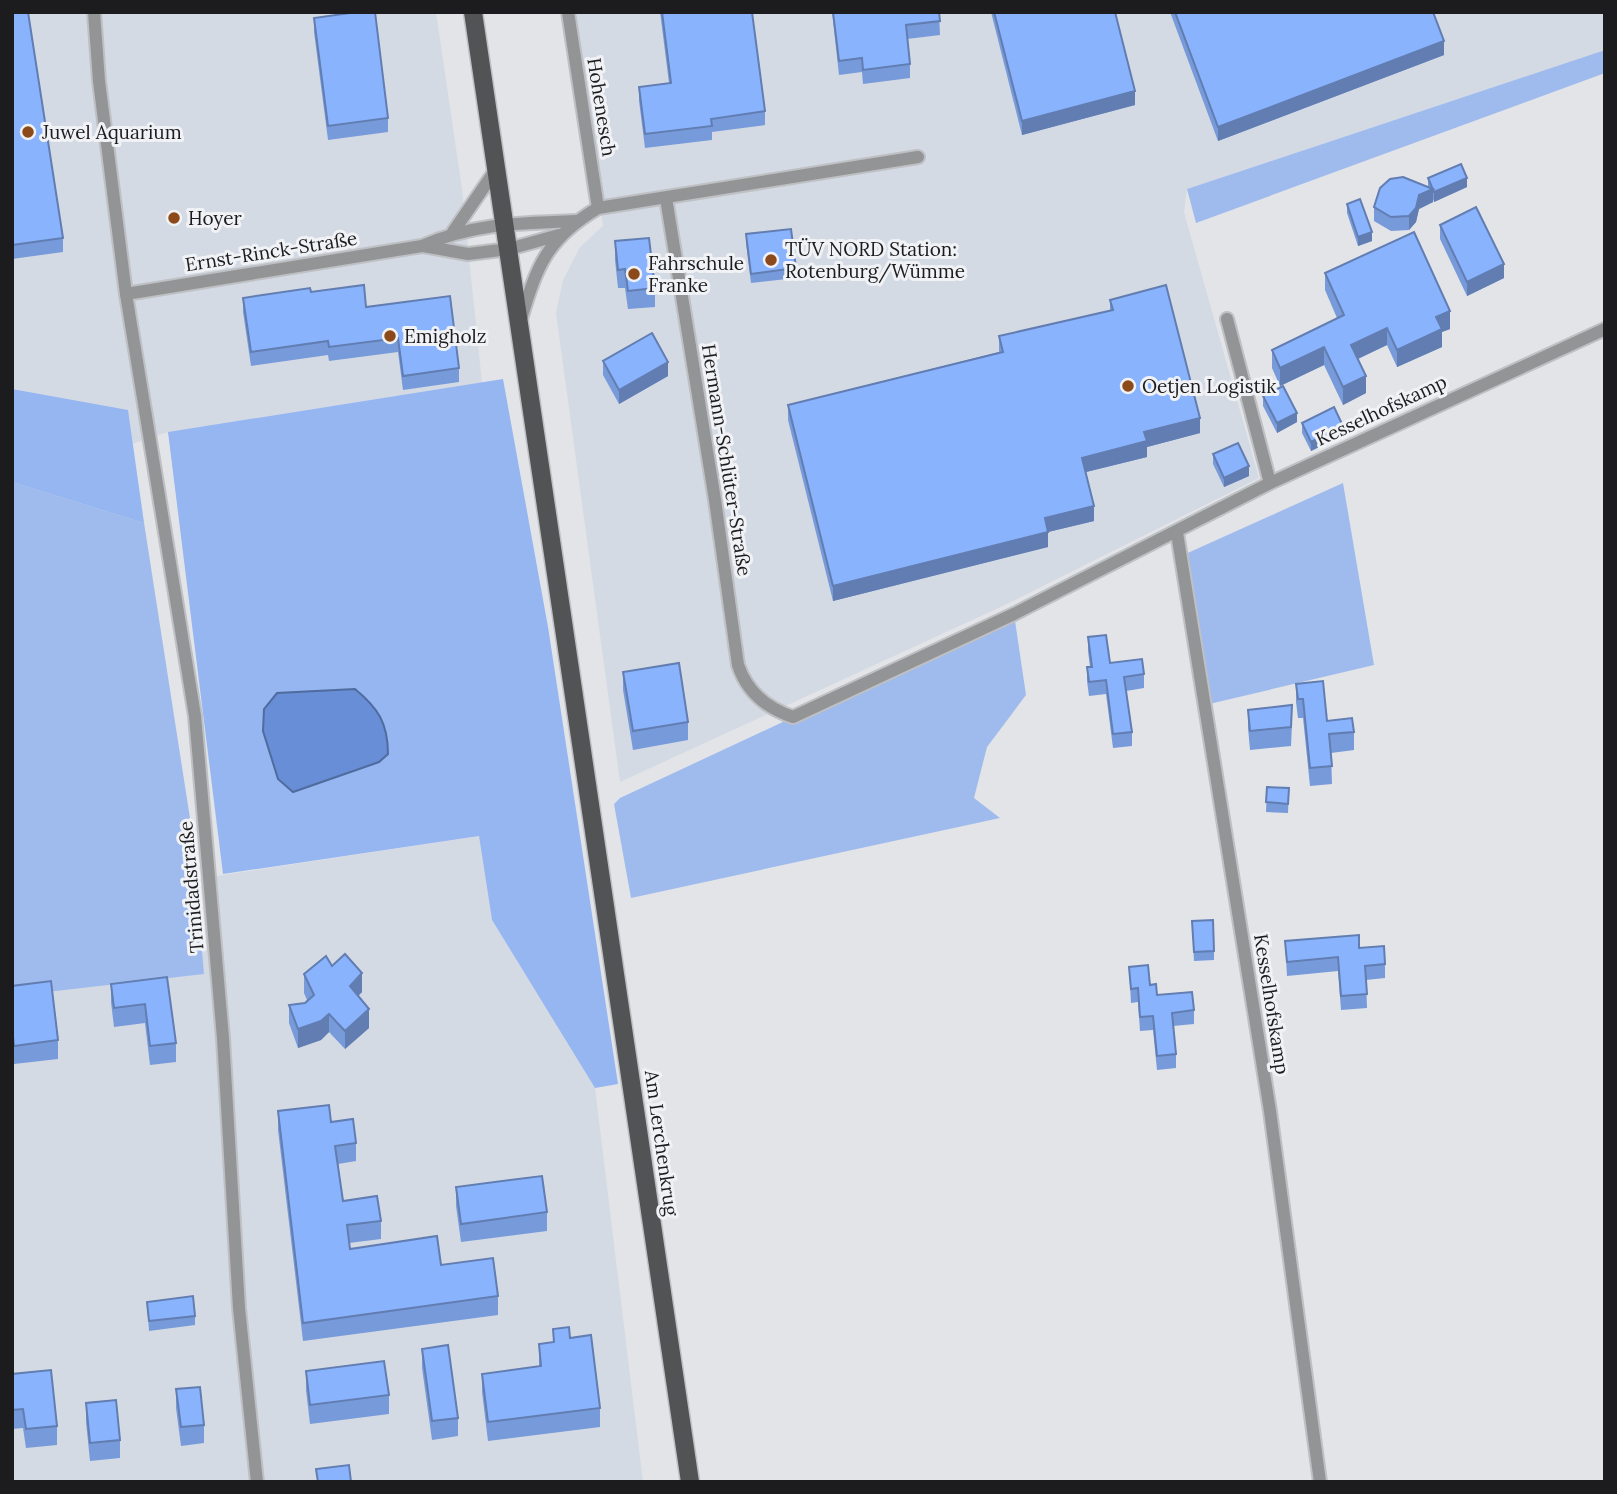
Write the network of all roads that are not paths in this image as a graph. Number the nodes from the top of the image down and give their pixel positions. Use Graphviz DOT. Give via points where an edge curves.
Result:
graph roads {
  1 [pos="94,12"];
  2 [pos="473,12"];
  3 [pos="568,12"];
  4 [pos="918,157"];
  5 [pos="497,168"];
  6 [pos="666,198"];
  7 [pos="598,208"];
  8 [pos="577,220"];
  9 [pos="505,224"];
  10 [pos="453,232"];
  11 [pos="559,235"];
  12 [pos="422,246"];
  13 [pos="509,249"];
  14 [pos="127,294"];
  15 [pos="1227,319"];
  16 [pos="520,323"];
  17 [pos="1605,329"];
  18 [pos="1270,483"];
  19 [pos="1177,533"];
  20 [pos="779,712"];
  21 [pos="257,1482"];
  22 [pos="690,1482"];
  23 [pos="1320,1482"];
  1 -- 14 [label="street, Trinidadstraße"];
  2 -- 5 [label="main road, Am Lerchenkrug"];
  3 -- 7 [label="street, Hohenesch"];
  4 -- 6 [label="street"];
  5 -- 9 [label="main road, Am Lerchenkrug"];
  5 -- 10 [label="street"];
  6 -- 7 [label="street"];
  6 -- 20 [label="street, Hermann-Schlüter-Straße" via="738,665 748,690"];
  7 -- 8 [label="street"];
  8 -- 9 [label="street"];
  8 -- 11 [label="street"];
  9 -- 10 [label="street, Ernst-Rinck-Straße"];
  9 -- 13 [label="main road, Am Lerchenkrug"];
  10 -- 12 [label="street, Ernst-Rinck-Straße"];
  11 -- 13 [label="street"];
  11 -- 16 [label="street" via="537,268"];
  12 -- 13 [label="street, Ernst-Rinck-Straße" via="468,254"];
  12 -- 14 [label="street, Ernst-Rinck-Straße"];
  13 -- 16 [label="main road, Am Lerchenkrug"];
  14 -- 21 [label="street, Trinidadstraße" via="195,716 223,1038 239,1308"];
  15 -- 18 [label="street"];
  16 -- 22 [label="main road, Am Lerchenkrug"];
  17 -- 18 [label="street, Kesselhofskamp"];
  18 -- 19 [label="street, Kesselhofskamp"];
  19 -- 20 [label="street, Kesselhofskamp" via="793,717"];
  19 -- 23 [label="street, Kesselhofskamp" via="1270,1111"];
}
